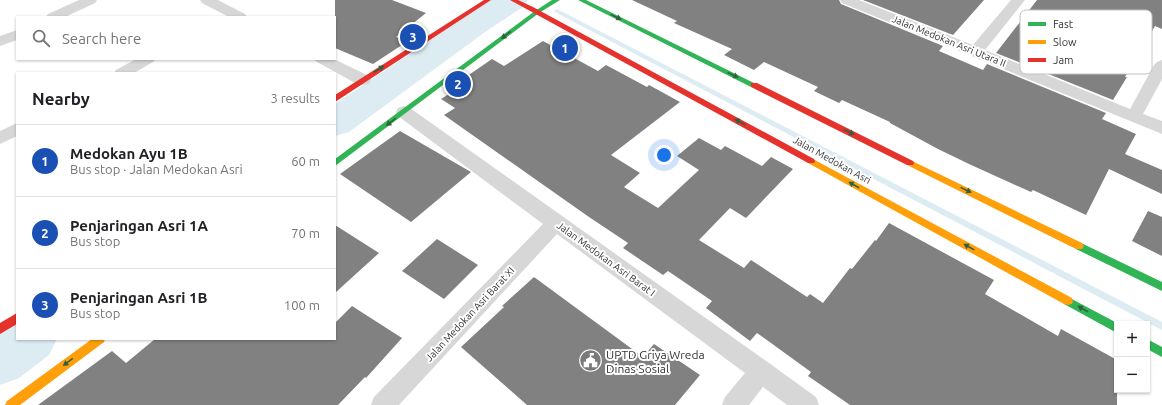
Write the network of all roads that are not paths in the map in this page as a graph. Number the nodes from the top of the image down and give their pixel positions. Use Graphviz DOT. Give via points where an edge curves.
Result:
graph roads {
  1 [pos="90,0"];
  2 [pos="207,0"];
  3 [pos="488,0"];
  4 [pos="513,0"];
  5 [pos="557,0"];
  6 [pos="581,0"];
  7 [pos="847,0"];
  8 [pos="1018,0"];
  9 [pos="534,10"];
  10 [pos="56,16"];
  11 [pos="233,16"];
  12 [pos="16,34"];
  13 [pos="0,42"];
  14 [pos="976,51"];
  15 [pos="146,60"];
  16 [pos="324,60"];
  17 [pos="1162,65"];
  18 [pos="1020,69"];
  19 [pos="124,72"];
  20 [pos="1032,74"];
  21 [pos="363,80"];
  22 [pos="336,98"];
  23 [pos="404,112"];
  24 [pos="1134,116"];
  25 [pos="1162,128"];
  26 [pos="16,130"];
  27 [pos="0,138"];
  28 [pos="336,162"];
  29 [pos="556,223"];
  30 [pos="1162,287"];
  31 [pos="16,319"];
  32 [pos="1114,326"];
  33 [pos="0,329"];
  34 [pos="99,340"];
  35 [pos="1150,346"];
  36 [pos="1162,352"];
  37 [pos="761,371"];
  38 [pos="11,405"];
  39 [pos="383,405"];
  40 [pos="734,405"];
  41 [pos="807,405"];
  1 -- 10 [label="street"];
  2 -- 11 [label="street"];
  21 -- 3 [label="street, one-way"];
  4 -- 9 [label="street, Jalan Medokan Asri"];
  5 -- 9 [label="street"];
  6 -- 30 [label="street, one-way"];
  7 -- 14 [label="street, Jalan Medokan Asri Utara II"];
  8 -- 14 [label="street"];
  9 -- 23 [label="street, one-way"];
  32 -- 9 [label="street, Jalan Medokan Asri, one-way"];
  12 -- 13 [label="street"];
  14 -- 18 [label="street, Jalan Medokan Asri Utara II"];
  15 -- 19 [label="street"];
  16 -- 21 [label="street"];
  17 -- 24 [label="street"];
  20 -- 24 [label="street, Jalan Medokan Asri Utara II"];
  21 -- 22 [label="street"];
  23 -- 28 [label="street, one-way"];
  23 -- 29 [label="street, Jalan Medokan Asri Barat I"];
  24 -- 25 [label="street, Jalan Medokan Asri Utara II"];
  26 -- 27 [label="street"];
  29 -- 37 [label="street, Jalan Medokan Asri Barat I"];
  29 -- 39 [label="street, Jalan Medokan Asri Barat XI"];
  31 -- 33 [label="street"];
  34 -- 38 [label="street, one-way"];
  35 -- 36 [label="street"];
  37 -- 40 [label="street"];
  37 -- 41 [label="street, Jalan Medokan Asri Barat I"];
}
